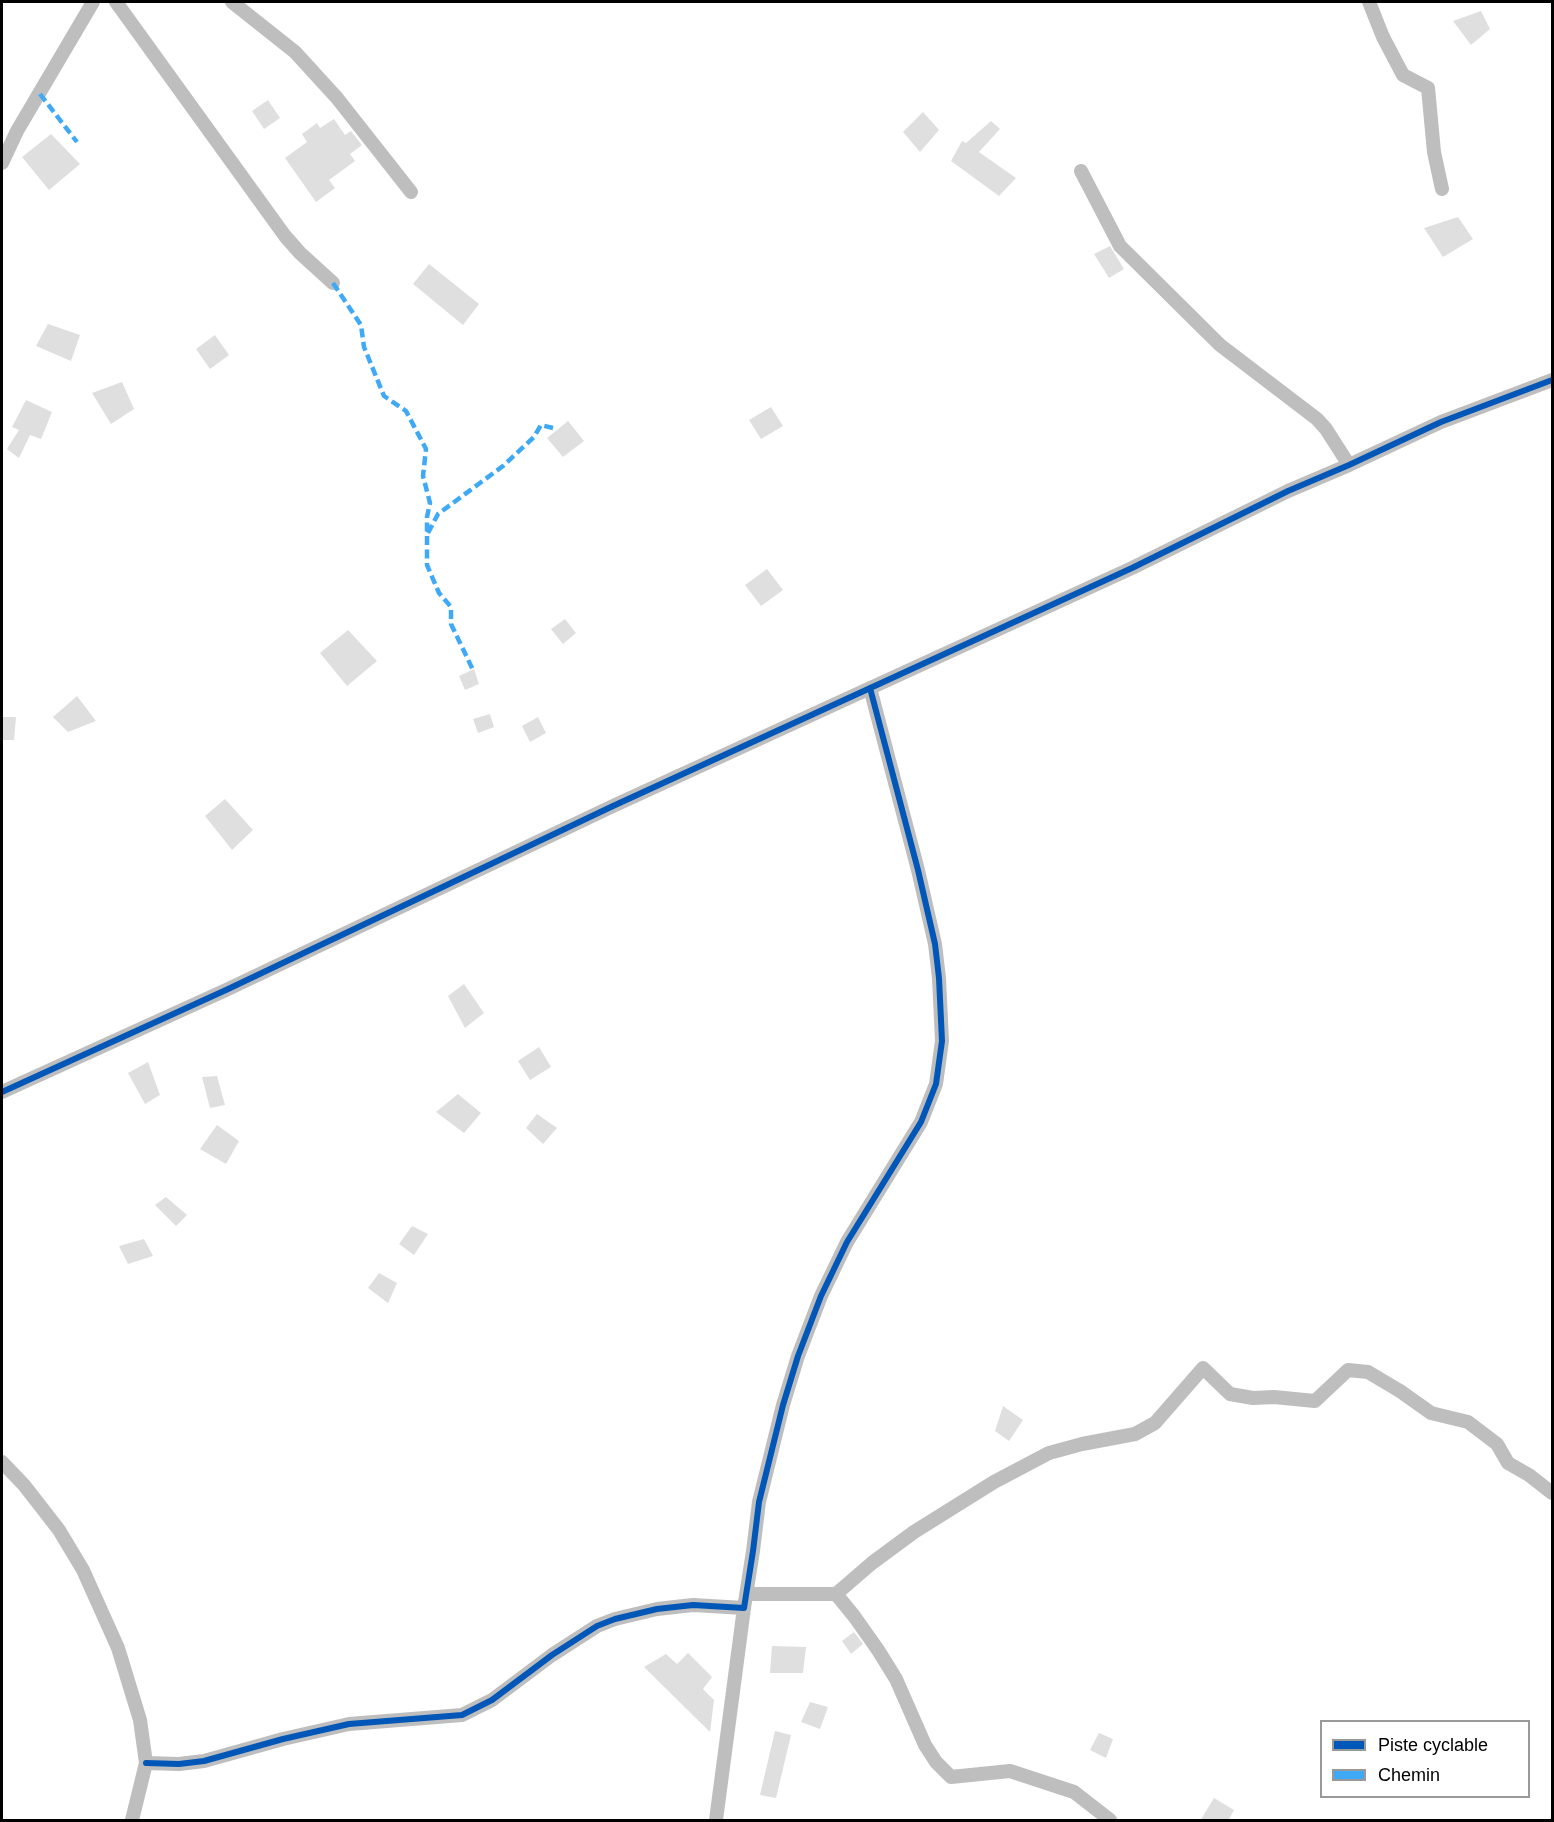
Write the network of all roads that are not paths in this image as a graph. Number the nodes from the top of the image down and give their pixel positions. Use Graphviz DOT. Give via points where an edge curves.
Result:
graph roads {
  1 [pos="93,2"];
  2 [pos="116,2"];
  3 [pos="232,2"];
  4 [pos="1369,2"];
  5 [pos="2,163"];
  6 [pos="1080,171"];
  7 [pos="1442,189"];
  8 [pos="411,192"];
  9 [pos="333,283"];
  10 [pos="1552,380"];
  11 [pos="1349,465"];
  12 [pos="870,688"];
  13 [pos="2,1092"];
  14 [pos="2,1462"];
  15 [pos="1552,1493"];
  16 [pos="836,1594"];
  17 [pos="745,1601"];
  18 [pos="147,1763"];
  19 [pos="132,1821"];
  20 [pos="716,1821"];
  21 [pos="1110,1821"];
  1 -- 5 [label="street" via="12,138"];
  2 -- 9 [label="street" via="285,236"];
  3 -- 8 [label="street" via="295,52"];
  4 -- 7 [label="street" via="1403,75 1428,88"];
  6 -- 11 [label="street" via="1120,246 1220,345 1317,419"];
  10 -- 11 [label="street" via="1441,422"];
  11 -- 12 [label="street"];
  12 -- 13 [label="street"];
  12 -- 17 [label="street" via="935,944 942,1041 938,1074 921,1122 847,1242 802,1346 759,1502"];
  14 -- 18 [label="street" via="59,1530 83,1570 118,1648 140,1720"];
  15 -- 16 [label="street" via="1508,1463 1497,1444 1468,1422 1431,1413 1368,1372 1348,1370 1315,1401 1230,1394 1203,1368 1155,1424 1135,1434 1049,1453 994,1482 906,1538"];
  16 -- 17 [label="street"];
  16 -- 21 [label="street" via="878,1650 896,1679 925,1745 951,1777 1010,1770 1074,1792"];
  17 -- 18 [label="street" via="657,1609 597,1626 492,1700 462,1715 349,1724 204,1761"];
  17 -- 20 [label="street"];
  18 -- 19 [label="street"];
}
